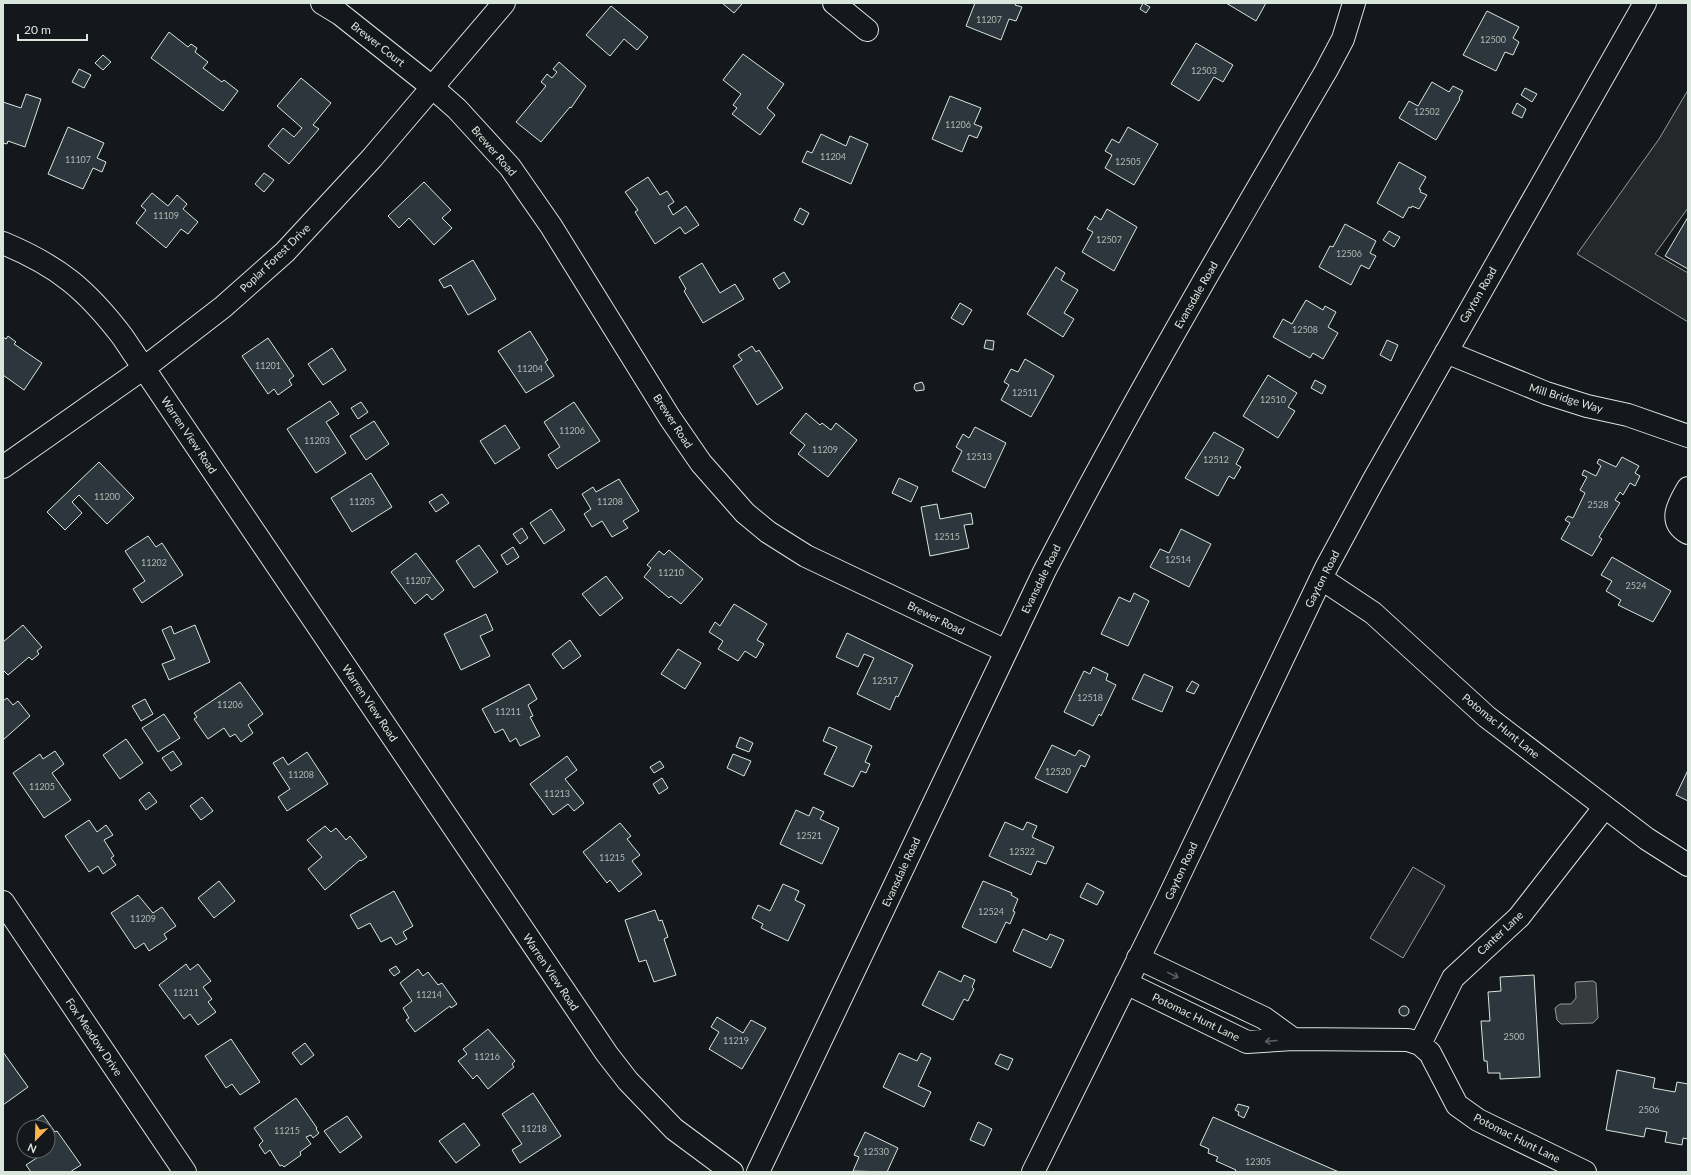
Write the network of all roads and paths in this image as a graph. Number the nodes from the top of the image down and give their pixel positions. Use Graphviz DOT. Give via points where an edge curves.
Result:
graph roads {
  1 [pos="322,3"];
  2 [pos="504,3"];
  3 [pos="834,3"];
  4 [pos="1354,3"];
  5 [pos="1645,3"];
  6 [pos="867,30"];
  7 [pos="432,87"];
  8 [pos="3,243"];
  9 [pos="1446,352"];
  10 [pos="144,368"];
  11 [pos="1688,436"];
  12 [pos="3,467"];
  13 [pos="1688,488"];
  14 [pos="1688,533"];
  15 [pos="1322,579"];
  16 [pos="1006,651"];
  17 [pos="1604,808"];
  18 [pos="1688,865"];
  19 [pos="3,902"];
  20 [pos="1138,958"];
  21 [pos="1126,983"];
  22 [pos="1293,1039"];
  23 [pos="1420,1044"];
  24 [pos="185,1172"];
  25 [pos="732,1172"];
  26 [pos="758,1172"];
  27 [pos="1033,1172"];
  28 [pos="1585,1172"];
  1 -- 7 [label="street, Brewer Court" via="340,14"];
  2 -- 7 [label="street, Poplar Forest Drive"];
  3 -- 6 [label="street"];
  4 -- 16 [label="street, Evansdale Road" via="1343,39 1326,71 1181,320 1094,476"];
  5 -- 9 [label="street, Gayton Road"];
  7 -- 10 [label="street, Poplar Forest Drive" via="372,158 285,252 223,307"];
  7 -- 16 [label="street, Brewer Road" via="510,167 551,226 670,418 701,463 745,513 768,532 806,556"];
  8 -- 10 [label="street, Warren View Road" via="45,262 75,284 100,307"];
  9 -- 11 [label="street, Mill Bridge Way" via="1546,393 1628,415"];
  9 -- 15 [label="street, Gayton Road" via="1373,481"];
  10 -- 12 [label="street, Poplar Forest Drive"];
  10 -- 25 [label="street, Warren View Road" via="607,1054 628,1081 674,1129"];
  13 -- 14 [label="street" via="1676,508 1676,519"];
  15 -- 17 [label="street, Potomac Hunt Lane" via="1374,613 1487,717"];
  15 -- 20 [label="street, Gayton Road"];
  16 -- 26 [label="street, Evansdale Road"];
  17 -- 18 [label="street, Potomac Hunt Lane"];
  17 -- 23 [label="street, Canter Lane" via="1519,916 1454,978"];
  19 -- 24 [label="street, Fox Meadow Drive"];
  20 -- 21 [label="street, Gayton Road"];
  20 -- 22 [label="street, one-way" via="1264,1018"];
  22 -- 21 [label="street, Potomac Hunt Lane, one-way" via="1247,1042"];
  21 -- 27 [label="street, Gayton Road"];
  22 -- 23 [label="street, Potomac Hunt Lane" via="1408,1040"];
  23 -- 28 [label="street, Potomac Hunt Lane" via="1430,1053 1457,1105 1478,1120"];
}
